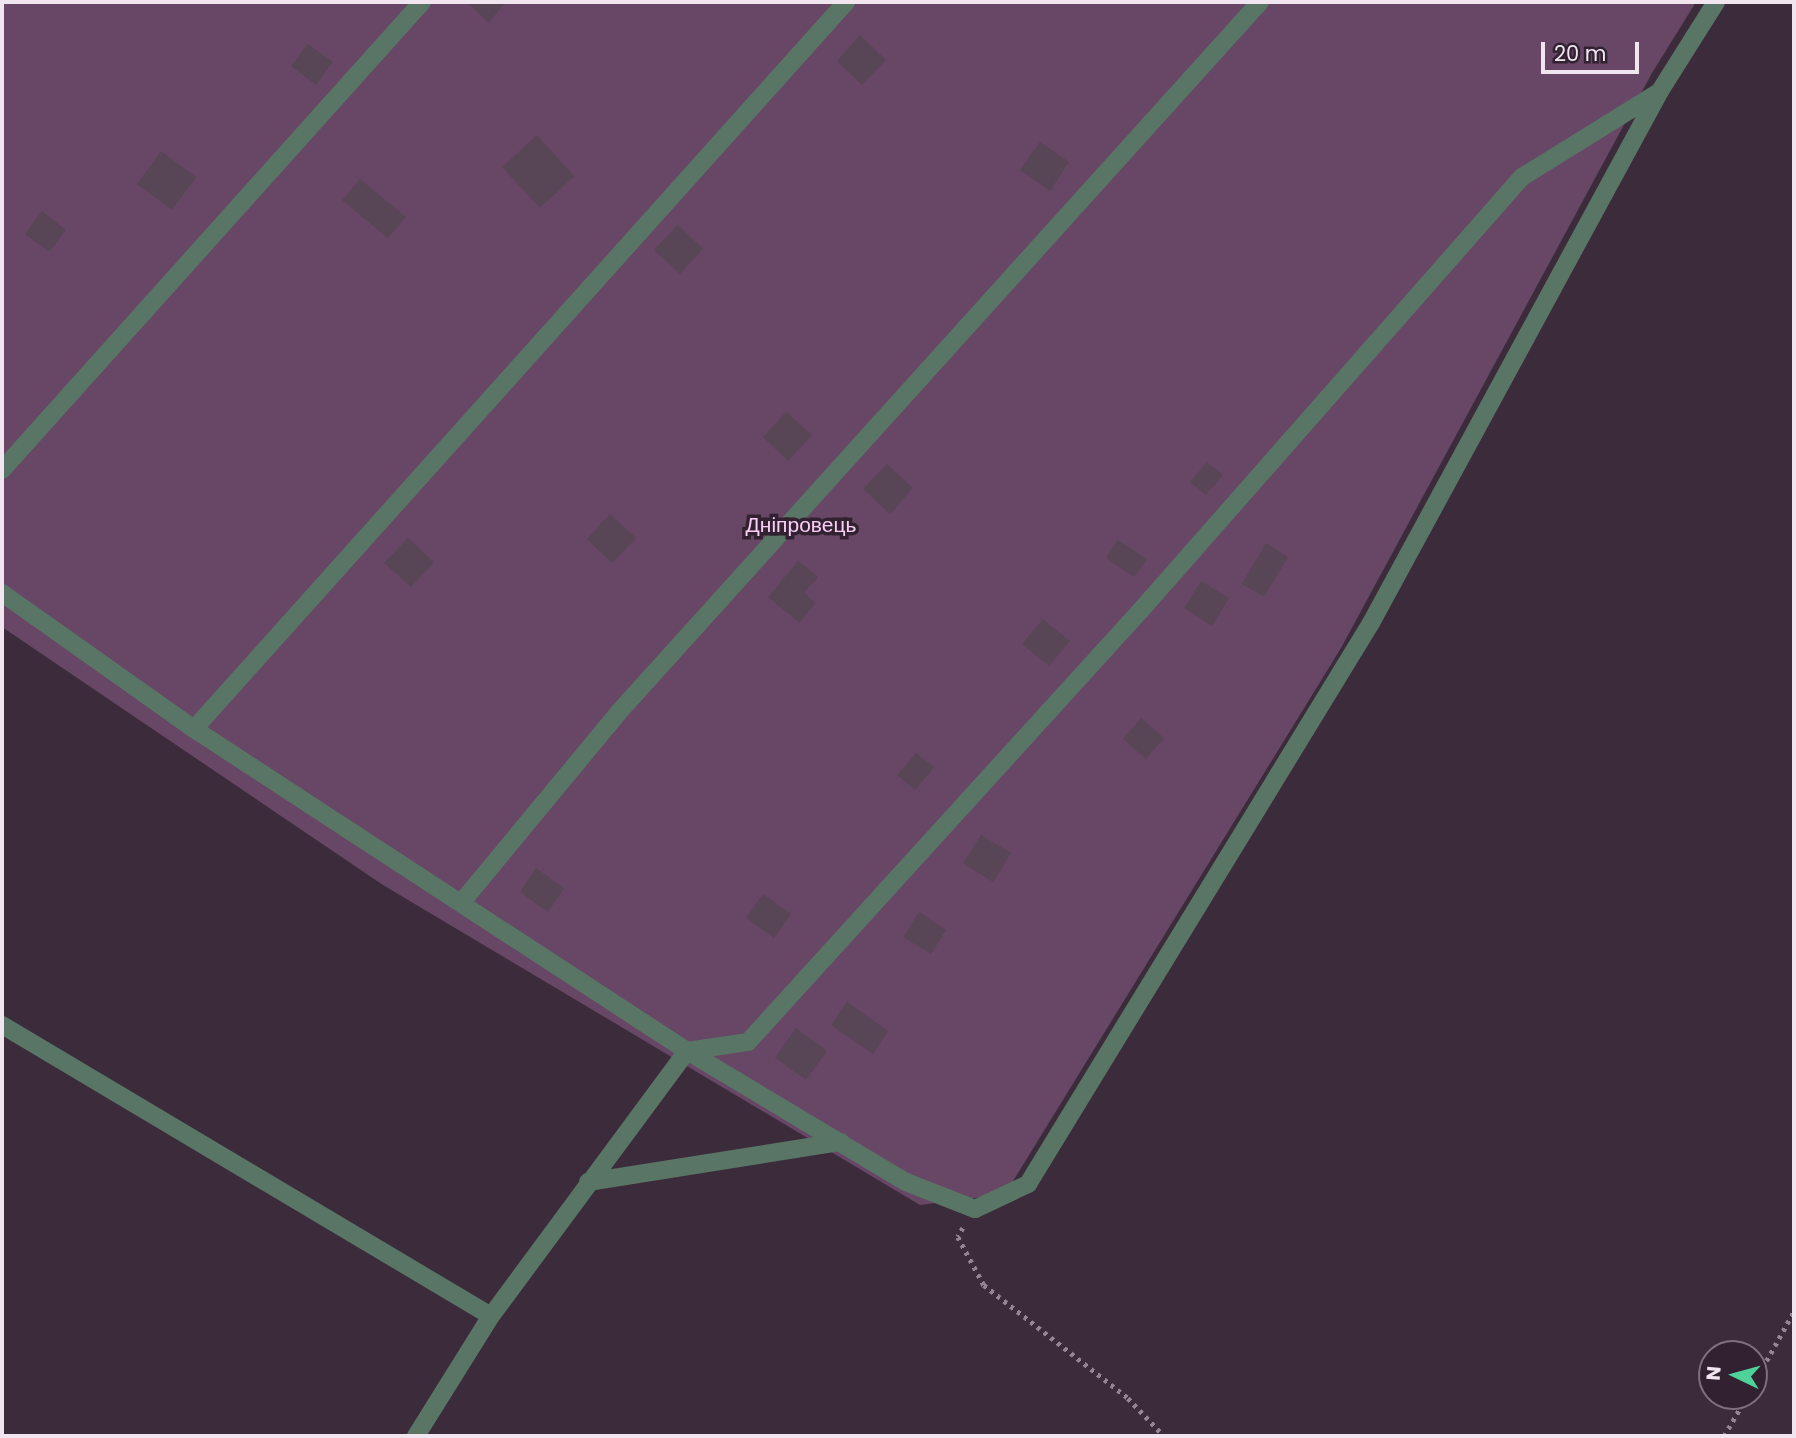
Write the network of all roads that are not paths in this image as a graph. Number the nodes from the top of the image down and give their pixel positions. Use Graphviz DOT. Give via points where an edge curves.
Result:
graph roads {
  1 [pos="422,2"];
  2 [pos="846,2"];
  3 [pos="1260,2"];
  4 [pos="1716,2"];
  5 [pos="1660,91"];
  6 [pos="2,470"];
  7 [pos="2,593"];
  8 [pos="194,729"];
  9 [pos="461,903"];
  10 [pos="2,1026"];
  11 [pos="687,1051"];
  12 [pos="841,1142"];
  13 [pos="588,1182"];
  14 [pos="491,1316"];
  15 [pos="416,1436"];
  1 -- 6 [label="street"];
  2 -- 8 [label="street"];
  3 -- 9 [label="street" via="618,713"];
  4 -- 5 [label="street"];
  5 -- 11 [label="street" via="1522,177 1140,610 748,1042"];
  5 -- 12 [label="street" via="1371,623 1028,1184 975,1209 906,1182"];
  7 -- 8 [label="street"];
  8 -- 9 [label="street"];
  9 -- 11 [label="street"];
  10 -- 14 [label="street"];
  11 -- 12 [label="street"];
  11 -- 13 [label="street"];
  12 -- 13 [label="street"];
  13 -- 14 [label="street"];
  14 -- 15 [label="street"];
}
